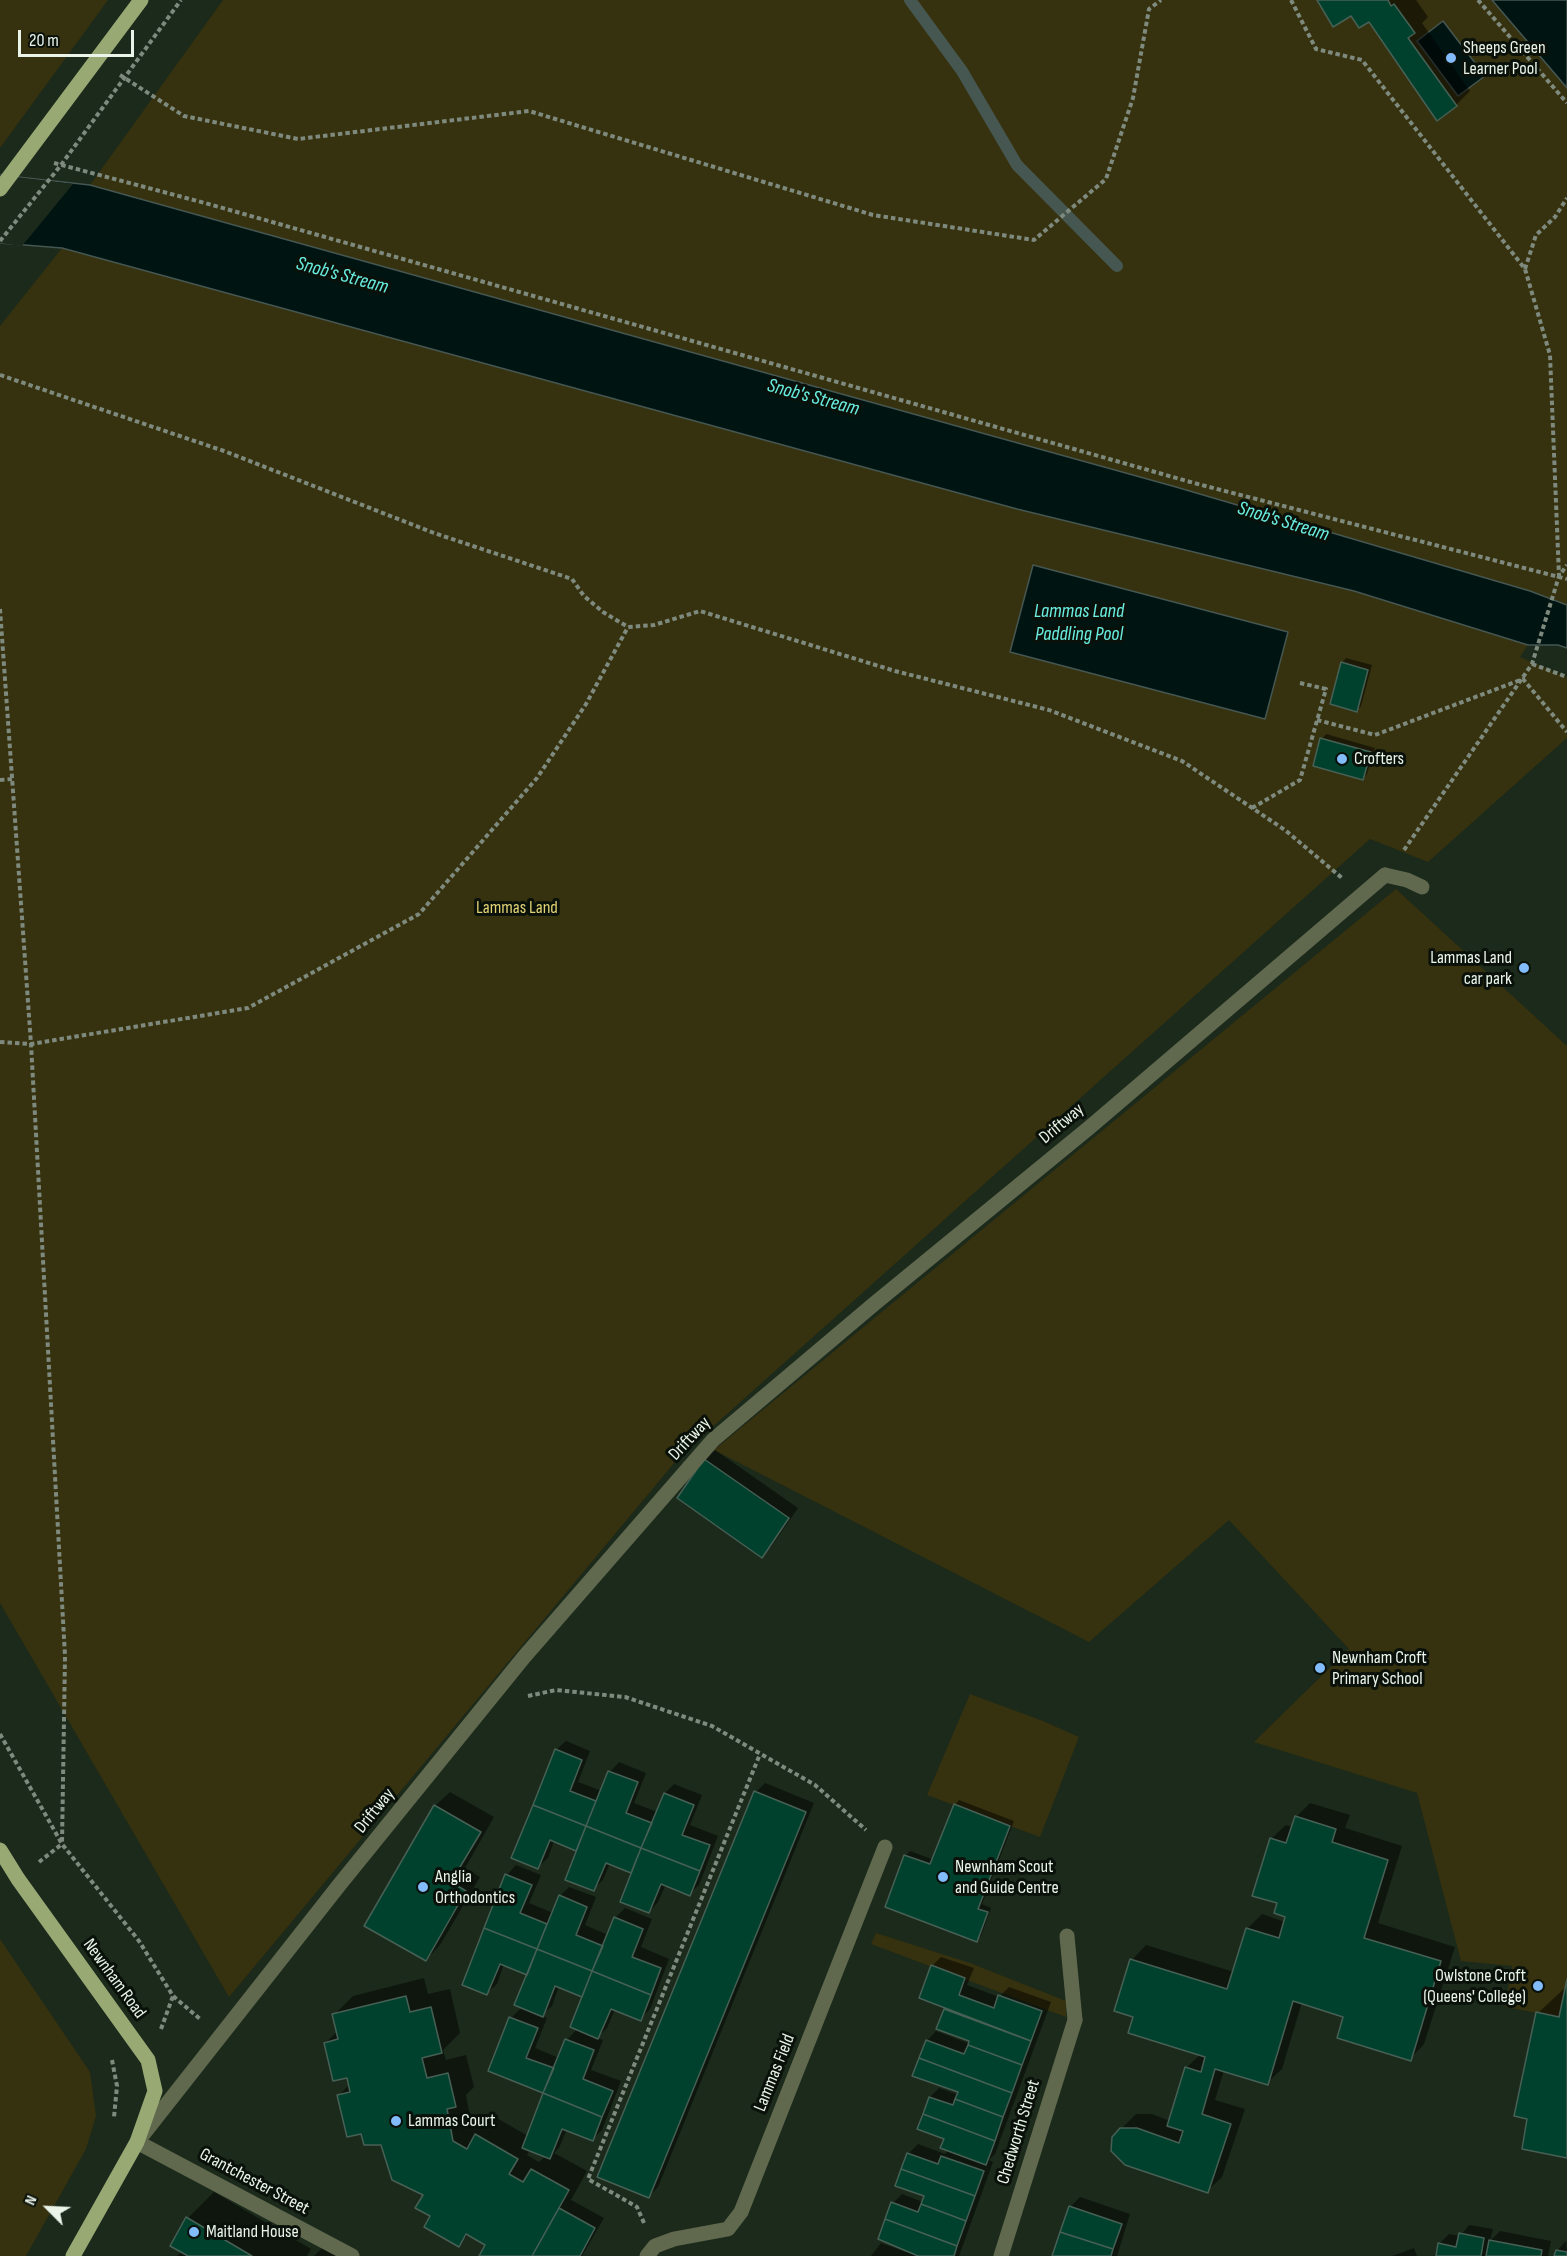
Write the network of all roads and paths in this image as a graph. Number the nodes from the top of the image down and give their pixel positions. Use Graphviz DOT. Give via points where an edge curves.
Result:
graph roads {
  1 [pos="141,0"];
  2 [pos="181,0"];
  3 [pos="1161,0"];
  4 [pos="1291,0"];
  5 [pos="1478,0"];
  6 [pos="97,60"];
  7 [pos="124,78"];
  8 [pos="1567,103"];
  9 [pos="24,156"];
  10 [pos="61,165"];
  11 [pos="0,189"];
  12 [pos="1567,198"];
  13 [pos="0,241"];
  14 [pos="1525,269"];
  15 [pos="0,375"];
  16 [pos="1567,566"];
  17 [pos="1559,576"];
  18 [pos="1567,579"];
  19 [pos="0,609"];
  20 [pos="628,627"];
  21 [pos="1532,664"];
  22 [pos="1567,677"];
  23 [pos="1523,679"];
  24 [pos="1300,683"];
  25 [pos="1317,720"];
  26 [pos="1567,732"];
  27 [pos="12,779"];
  28 [pos="0,780"];
  29 [pos="1252,808"];
  30 [pos="1385,875"];
  31 [pos="1422,887"];
  32 [pos="1361,895"];
  33 [pos="0,1042"];
  34 [pos="31,1044"];
  35 [pos="523,1697"];
  36 [pos="0,1734"];
  37 [pos="760,1754"];
  38 [pos="62,1844"];
  39 [pos="885,1847"];
  40 [pos="0,1850"];
  41 [pos="1067,1936"];
  42 [pos="221,2036"];
  43 [pos="137,2142"];
  44 [pos="651,2251"];
  45 [pos="73,2256"];
  46 [pos="352,2256"];
  47 [pos="1001,2256"];
  1 -- 6 [label="main road"];
  2 -- 7 [label="path"];
  3 -- 7 [label="path" via="1149,9 1133,98 1106,179 1034,240 873,215 529,111 298,140 184,116"];
  4 -- 14 [label="path" via="1316,49 1362,60"];
  5 -- 8 [label="path"];
  6 -- 7 [label="path"];
  6 -- 9 [label="main road"];
  7 -- 10 [label="path"];
  9 -- 10 [label="path"];
  9 -- 11 [label="main road"];
  10 -- 13 [label="path"];
  10 -- 17 [label="path" via="1194,483"];
  12 -- 14 [label="path" via="1555,217 1536,235"];
  14 -- 17 [label="path" via="1550,355"];
  15 -- 20 [label="path" via="224,452 434,533 572,579 584,596"];
  16 -- 17 [label="path"];
  17 -- 18 [label="path"];
  17 -- 21 [label="path"];
  19 -- 27 [label="path"];
  20 -- 29 [label="path" via="654,625 700,611 895,671 1049,710 1182,762"];
  20 -- 34 [label="path" via="586,704 537,778 419,914 248,1008"];
  21 -- 22 [label="path"];
  21 -- 23 [label="path"];
  23 -- 25 [label="path" via="1375,735"];
  23 -- 26 [label="path"];
  23 -- 30 [label="path"];
  24 -- 25 [label="path" via="1326,689"];
  25 -- 29 [label="path" via="1300,780"];
  27 -- 28 [label="path"];
  27 -- 34 [label="path"];
  29 -- 32 [label="path" via="1285,830"];
  30 -- 31 [label="street"];
  30 -- 32 [label="street, Driftway"];
  32 -- 42 [label="street, Driftway" via="1090,1127 713,1440 524,1657"];
  33 -- 34 [label="path"];
  34 -- 38 [label="path" via="65,1656"];
  35 -- 37 [label="path" via="556,1690 625,1696 712,1726"];
  36 -- 38 [label="path"];
  37 -- 39 [label="path" via="815,1785"];
  37 -- 44 [label="path" via="588,2179 637,2207"];
  38 -- 42 [label="path" via="139,1941 173,1996"];
  39 -- 44 [label="street, Lammas Field" via="741,2212 728,2229 674,2240"];
  40 -- 43 [label="main road, Newnham Road" via="148,2060 154,2091"];
  41 -- 47 [label="street, Chedworth Street" via="1076,2020"];
  42 -- 43 [label="street, Driftway"];
  43 -- 45 [label="main road, Newnham Road"];
  43 -- 46 [label="street, Grantchester Street"];
}
